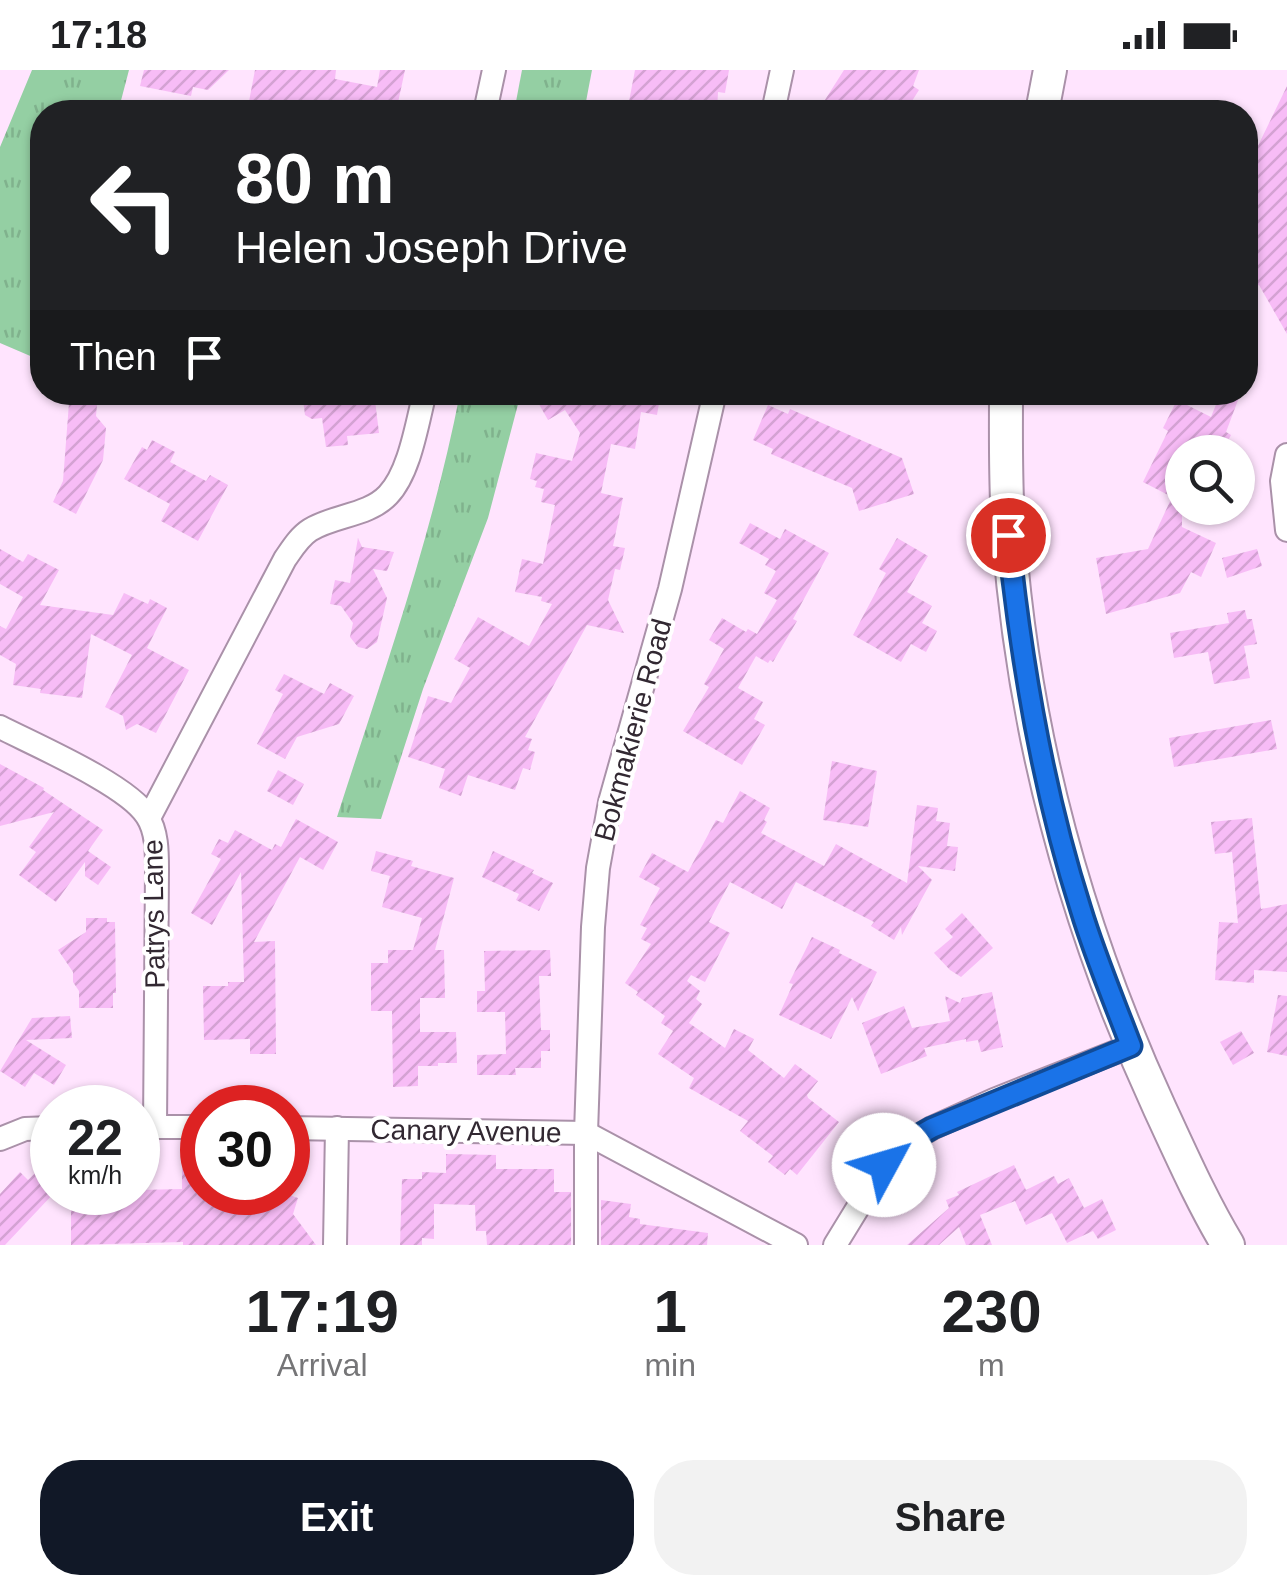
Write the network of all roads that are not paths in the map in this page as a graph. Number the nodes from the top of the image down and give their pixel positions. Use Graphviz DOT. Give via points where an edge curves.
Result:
graph roads {
  1 [pos="494,70"];
  2 [pos="782,70"];
  3 [pos="1050,70"];
  4 [pos="488,100"];
  5 [pos="776,100"];
  6 [pos="1044,100"];
  7 [pos="422,405"];
  8 [pos="711,405"];
  9 [pos="1006,405"];
  10 [pos="1287,455"];
  11 [pos="1287,530"];
  12 [pos="0,727"];
  13 [pos="150,818"];
  14 [pos="1131,1046"];
  15 [pos="148,1085"];
  16 [pos="310,1128"];
  17 [pos="337,1128"];
  18 [pos="30,1130"];
  19 [pos="586,1133"];
  20 [pos="0,1138"];
  21 [pos="334,1245"];
  22 [pos="586,1245"];
  23 [pos="796,1245"];
  24 [pos="835,1245"];
  25 [pos="1228,1245"];
  1 -- 4 [label="street"];
  2 -- 5 [label="street"];
  3 -- 6 [label="street"];
  7 -- 13 [label="street" via="405,467 388,496 310,530 285,560"];
  8 -- 19 [label="street, Bokmakierie Road" via="598,868"];
  9 -- 14 [label="street" via="1008,535 1026,678 1055,820"];
  10 -- 11 [label="street"];
  12 -- 13 [label="street, Patrys Lane" via="116,787"];
  13 -- 15 [label="street, Patrys Lane" via="157,869"];
  14 -- 24 [label="street" via="902,1145"];
  14 -- 25 [label="street"];
  16 -- 17 [label="street, Canary Avenue"];
  17 -- 19 [label="street, Canary Avenue"];
  17 -- 21 [label="street"];
  18 -- 20 [label="street"];
  19 -- 22 [label="street, Bokmakierie Road"];
  19 -- 23 [label="street, Canary Avenue"];
}
